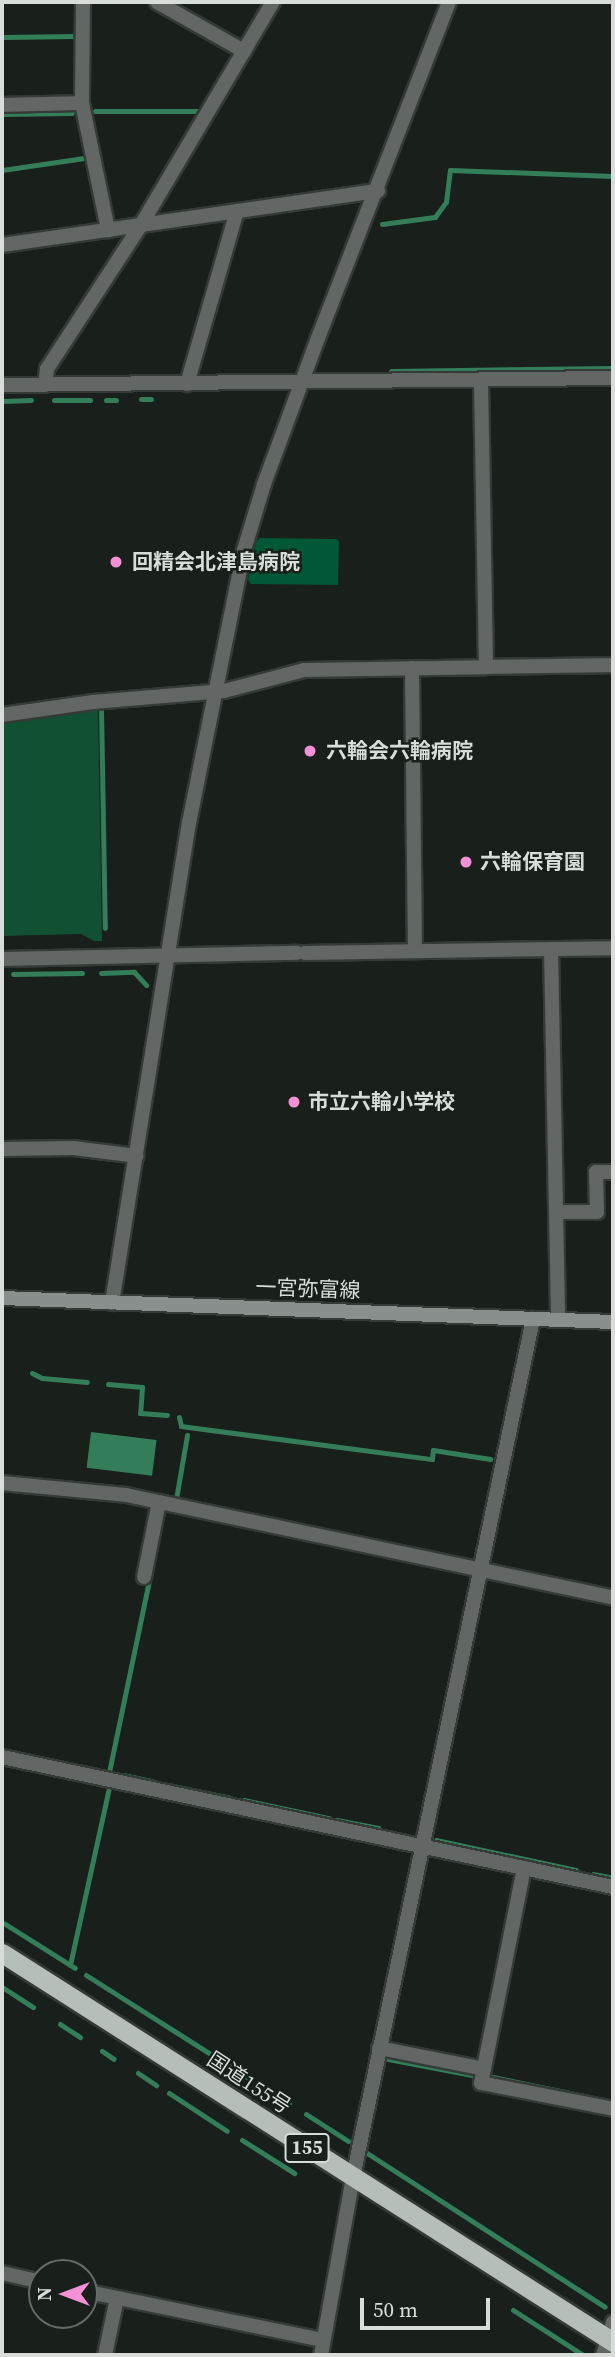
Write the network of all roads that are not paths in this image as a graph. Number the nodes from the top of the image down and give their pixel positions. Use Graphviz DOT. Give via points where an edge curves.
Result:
graph roads {
  1 [pos="83,2"];
  2 [pos="157,2"];
  3 [pos="274,2"];
  4 [pos="449,2"];
  5 [pos="244,51"];
  6 [pos="82,103"];
  7 [pos="2,104"];
  8 [pos="378,191"];
  9 [pos="237,211"];
  10 [pos="141,225"];
  11 [pos="108,230"];
  12 [pos="2,245"];
  13 [pos="613,378"];
  14 [pos="481,380"];
  15 [pos="302,383"];
  16 [pos="187,384"];
  17 [pos="2,385"];
  18 [pos="45,385"];
  19 [pos="613,665"];
  20 [pos="486,667"];
  21 [pos="412,668"];
  22 [pos="217,690"];
  23 [pos="2,715"];
  24 [pos="613,948"];
  25 [pos="551,949"];
  26 [pos="415,951"];
  27 [pos="170,955"];
  28 [pos="2,959"];
  29 [pos="2,1149"];
  30 [pos="137,1156"];
  31 [pos="613,1172"];
  32 [pos="556,1212"];
  33 [pos="2,1298"];
  34 [pos="112,1303"];
  35 [pos="533,1319"];
  36 [pos="558,1320"];
  37 [pos="613,1322"];
  38 [pos="2,1483"];
  39 [pos="159,1502"];
  40 [pos="480,1570"];
  41 [pos="144,1577"];
  42 [pos="613,1598"];
  43 [pos="2,1757"];
  44 [pos="422,1846"];
  45 [pos="524,1868"];
  46 [pos="613,1887"];
  47 [pos="2,1953"];
  48 [pos="379,2048"];
  49 [pos="484,2069"];
  50 [pos="613,2109"];
  51 [pos="352,2177"];
  52 [pos="2,2273"];
  53 [pos="28,2279"];
  54 [pos="98,2294"];
  55 [pos="117,2298"];
  56 [pos="610,2340"];
  57 [pos="322,2348"];
  58 [pos="105,2355"];
  1 -- 6 [label="street"];
  2 -- 5 [label="street"];
  3 -- 5 [label="street"];
  4 -- 8 [label="street"];
  5 -- 10 [label="street"];
  6 -- 7 [label="street"];
  6 -- 11 [label="street"];
  8 -- 9 [label="street"];
  8 -- 15 [label="street"];
  9 -- 10 [label="street"];
  9 -- 16 [label="street"];
  10 -- 11 [label="street"];
  10 -- 18 [label="street" via="47,369"];
  11 -- 12 [label="street"];
  13 -- 14 [label="street"];
  14 -- 15 [label="street"];
  14 -- 20 [label="street"];
  15 -- 16 [label="street"];
  15 -- 22 [label="street" via="244,550"];
  16 -- 18 [label="street"];
  17 -- 18 [label="street"];
  19 -- 20 [label="street"];
  20 -- 21 [label="street"];
  21 -- 22 [label="street" via="304,670"];
  21 -- 26 [label="street"];
  22 -- 23 [label="street"];
  22 -- 27 [label="street" via="189,823"];
  24 -- 25 [label="street"];
  25 -- 26 [label="street"];
  25 -- 32 [label="street"];
  26 -- 27 [label="street"];
  27 -- 28 [label="street"];
  27 -- 30 [label="street"];
  29 -- 30 [label="street" via="73,1148"];
  30 -- 34 [label="street"];
  31 -- 32 [label="street" via="596,1172 597,1212"];
  32 -- 36 [label="street"];
  33 -- 34 [label="main road, 一宮弥富線"];
  34 -- 35 [label="main road, 一宮弥富線"];
  35 -- 36 [label="main road, 一宮弥富線"];
  35 -- 40 [label="street"];
  36 -- 37 [label="main road, 一宮弥富線"];
  38 -- 39 [label="street"];
  39 -- 40 [label="street"];
  39 -- 41 [label="street"];
  40 -- 42 [label="street"];
  40 -- 44 [label="street"];
  43 -- 44 [label="street"];
  44 -- 45 [label="street"];
  44 -- 48 [label="street"];
  45 -- 46 [label="street"];
  45 -- 49 [label="street"];
  47 -- 51 [label="highway, 国道155号 / 155"];
  48 -- 49 [label="street"];
  48 -- 51 [label="street"];
  49 -- 50 [label="street" via="481,2083"];
  51 -- 56 [label="highway, 国道155号 / 155"];
  51 -- 57 [label="street"];
  52 -- 53 [label="street"];
  54 -- 55 [label="street"];
  55 -- 57 [label="street"];
  55 -- 58 [label="street"];
}
